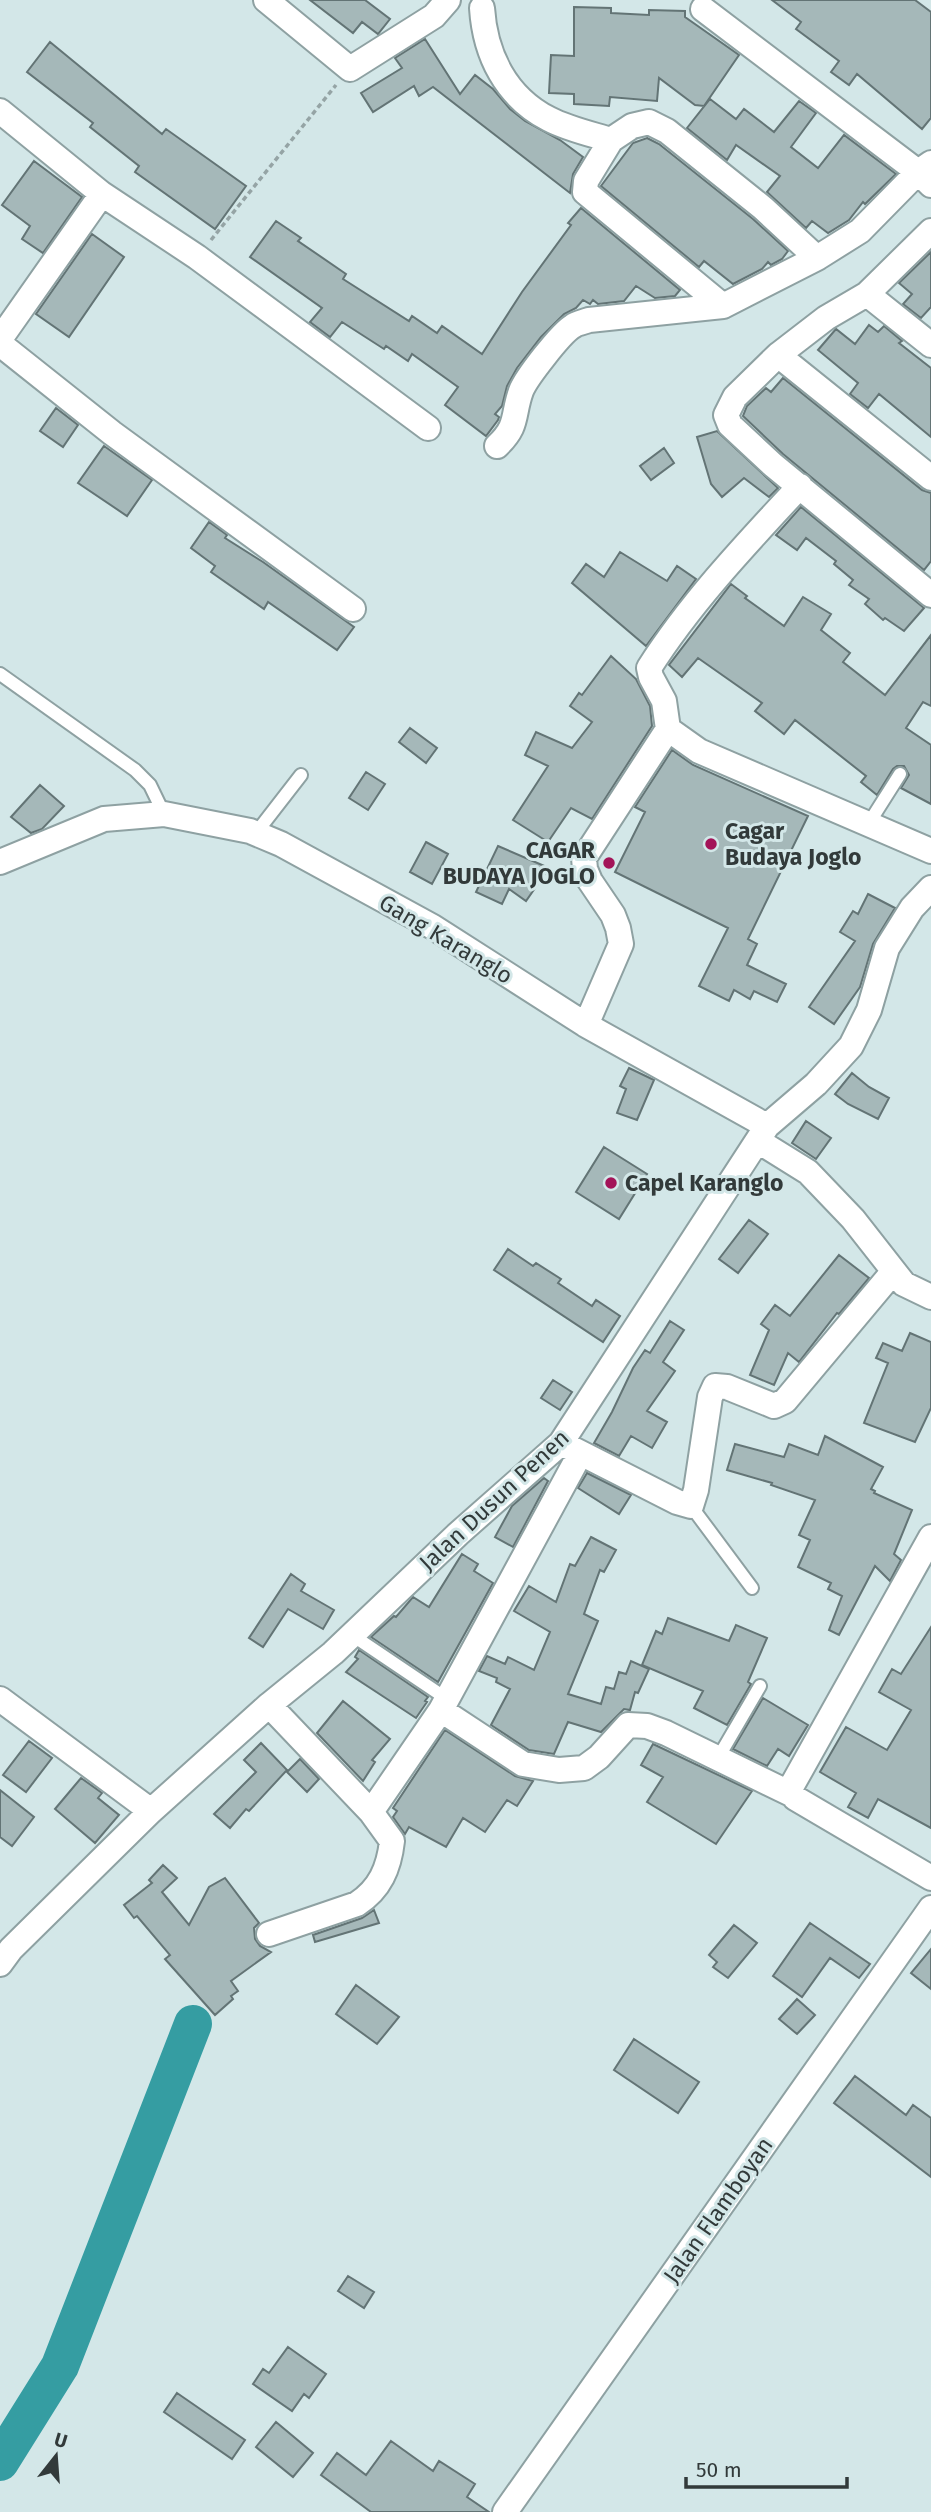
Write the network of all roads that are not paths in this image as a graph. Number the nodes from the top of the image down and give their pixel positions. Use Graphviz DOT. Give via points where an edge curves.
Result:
graph roads {
  1 [pos="266,0"];
  2 [pos="451,0"];
  3 [pos="699,3"];
  4 [pos="485,4"];
  5 [pos="0,111"];
  6 [pos="611,140"];
  7 [pos="926,175"];
  8 [pos="102,194"];
  9 [pos="931,231"];
  10 [pos="817,258"];
  11 [pos="867,294"];
  12 [pos="723,306"];
  13 [pos="0,342"];
  14 [pos="931,345"];
  15 [pos="778,355"];
  16 [pos="428,428"];
  17 [pos="497,446"];
  18 [pos="931,478"];
  19 [pos="800,486"];
  20 [pos="930,593"];
  21 [pos="353,609"];
  22 [pos="0,674"];
  23 [pos="668,729"];
  24 [pos="900,774"];
  25 [pos="301,775"];
  26 [pos="164,814"];
  27 [pos="869,823"];
  28 [pos="256,833"];
  29 [pos="931,852"];
  30 [pos="0,862"];
  31 [pos="931,888"];
  32 [pos="586,1025"];
  33 [pos="763,1133"];
  34 [pos="892,1272"];
  35 [pos="931,1297"];
  36 [pos="571,1448"];
  37 [pos="686,1505"];
  38 [pos="931,1537"];
  39 [pos="752,1588"];
  40 [pos="352,1635"];
  41 [pos="760,1686"];
  42 [pos="0,1699"];
  43 [pos="269,1705"];
  44 [pos="444,1705"];
  45 [pos="718,1758"];
  46 [pos="791,1794"];
  47 [pos="150,1811"];
  48 [pos="371,1812"];
  49 [pos="931,1878"];
  50 [pos="931,1908"];
  51 [pos="269,1934"];
  52 [pos="0,1964"];
  53 [pos="505,2512"];
  1 -- 2 [label="street" via="350,69 434,16"];
  2 -- 4 [label="street" via="470,13"];
  3 -- 7 [label="street"];
  4 -- 6 [label="street" via="483,30 498,74 530,108 550,120"];
  5 -- 8 [label="street"];
  6 -- 10 [label="street" via="649,122 667,131"];
  6 -- 12 [label="street" via="584,192"];
  7 -- 10 [label="street" via="860,231"];
  8 -- 13 [label="street"];
  8 -- 16 [label="street" via="197,257"];
  9 -- 11 [label="street"];
  10 -- 12 [label="street"];
  11 -- 14 [label="street"];
  11 -- 15 [label="street" via="825,318"];
  12 -- 17 [label="street" via="573,325 529,377 509,435"];
  13 -- 21 [label="street" via="113,433"];
  15 -- 18 [label="street"];
  15 -- 19 [label="street" via="735,397 726,415 730,425"];
  19 -- 20 [label="street"];
  19 -- 23 [label="street" via="739,552 649,668 664,701"];
  22 -- 26 [label="lane" via="135,770"];
  23 -- 27 [label="street" via="699,751"];
  23 -- 32 [label="street" via="584,858 590,881 613,915 621,944"];
  24 -- 27 [label="lane"];
  25 -- 28 [label="lane"];
  26 -- 28 [label="street, Gang Karanglo"];
  26 -- 30 [label="street, Gang Karanglo" via="104,819"];
  27 -- 29 [label="street"];
  28 -- 32 [label="street, Gang Karanglo" via="433,927"];
  31 -- 33 [label="street, Jalan Dusun Penen" via="887,948 869,1010 851,1046"];
  32 -- 33 [label="street, Gang Karanglo"];
  33 -- 34 [label="street, Gang Karanglo" via="853,1219"];
  33 -- 36 [label="street, Jalan Dusun Penen"];
  34 -- 35 [label="street" via="904,1284"];
  34 -- 37 [label="street" via="785,1401 774,1406 715,1386 696,1490"];
  36 -- 37 [label="street"];
  36 -- 40 [label="street, Jalan Dusun Penen" via="458,1534"];
  36 -- 44 [label="street"];
  37 -- 39 [label="lane"];
  38 -- 46 [label="street" via="791,1783"];
  40 -- 43 [label="street, Jalan Dusun Penen"];
  40 -- 44 [label="lane"];
  41 -- 45 [label="lane"];
  42 -- 47 [label="street"];
  43 -- 47 [label="street, Jalan Dusun Penen"];
  43 -- 48 [label="street"];
  44 -- 45 [label="street" via="523,1764 559,1770 584,1768 628,1725 647,1726"];
  44 -- 48 [label="street"];
  45 -- 46 [label="street"];
  46 -- 49 [label="street"];
  47 -- 52 [label="street, Jalan Dusun Penen"];
  48 -- 51 [label="street" via="392,1841 385,1873 376,1888 357,1903"];
  50 -- 53 [label="street, Jalan Flamboyan"];
}
